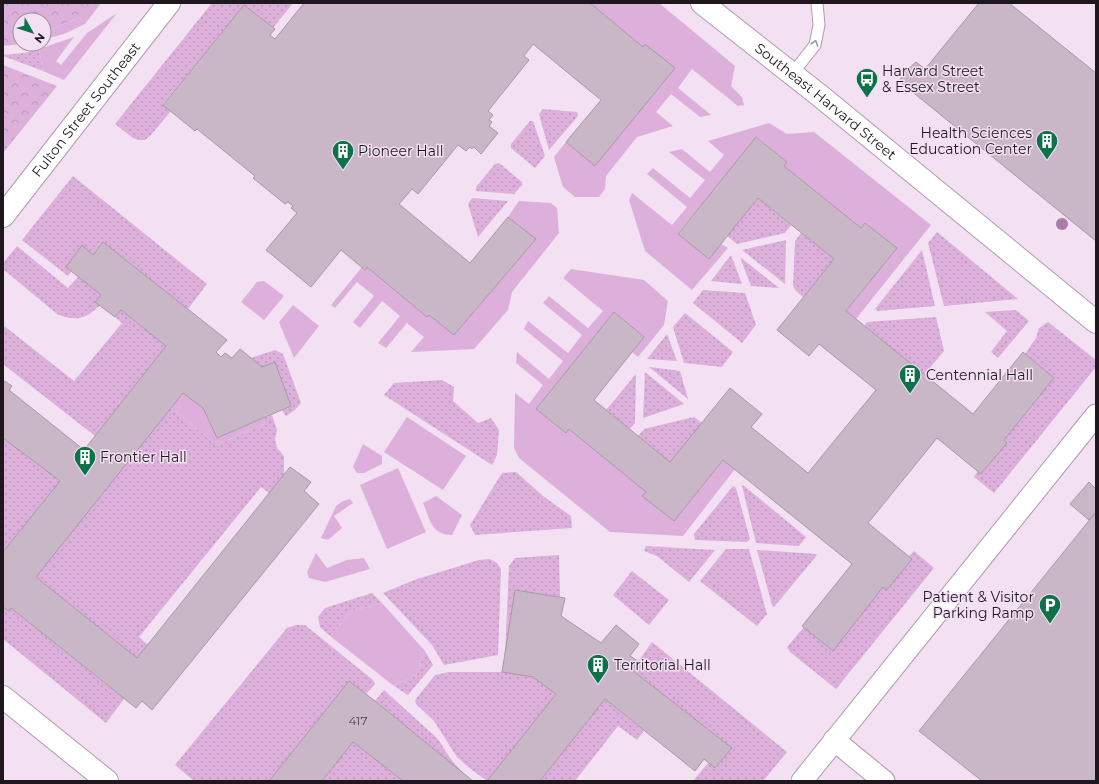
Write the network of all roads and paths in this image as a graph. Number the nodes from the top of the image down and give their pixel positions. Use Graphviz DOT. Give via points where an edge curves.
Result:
graph roads {
  1 [pos="169,3"];
  2 [pos="702,3"];
  3 [pos="817,3"];
  4 [pos="792,74"];
  5 [pos="3,216"];
  6 [pos="1096,322"];
  7 [pos="1096,415"];
  8 [pos="3,697"];
  9 [pos="834,740"];
  10 [pos="107,781"];
  11 [pos="802,781"];
  12 [pos="884,781"];
  1 -- 5 [label="street, Fulton Street Southeast"];
  2 -- 4 [label="street, Southeast Harvard Street"];
  4 -- 3 [label="lane, one-way" via="815,45 819,25"];
  4 -- 6 [label="street, Southeast Harvard Street"];
  7 -- 9 [label="street"];
  8 -- 10 [label="street"];
  9 -- 11 [label="street"];
  9 -- 12 [label="street"];
}
